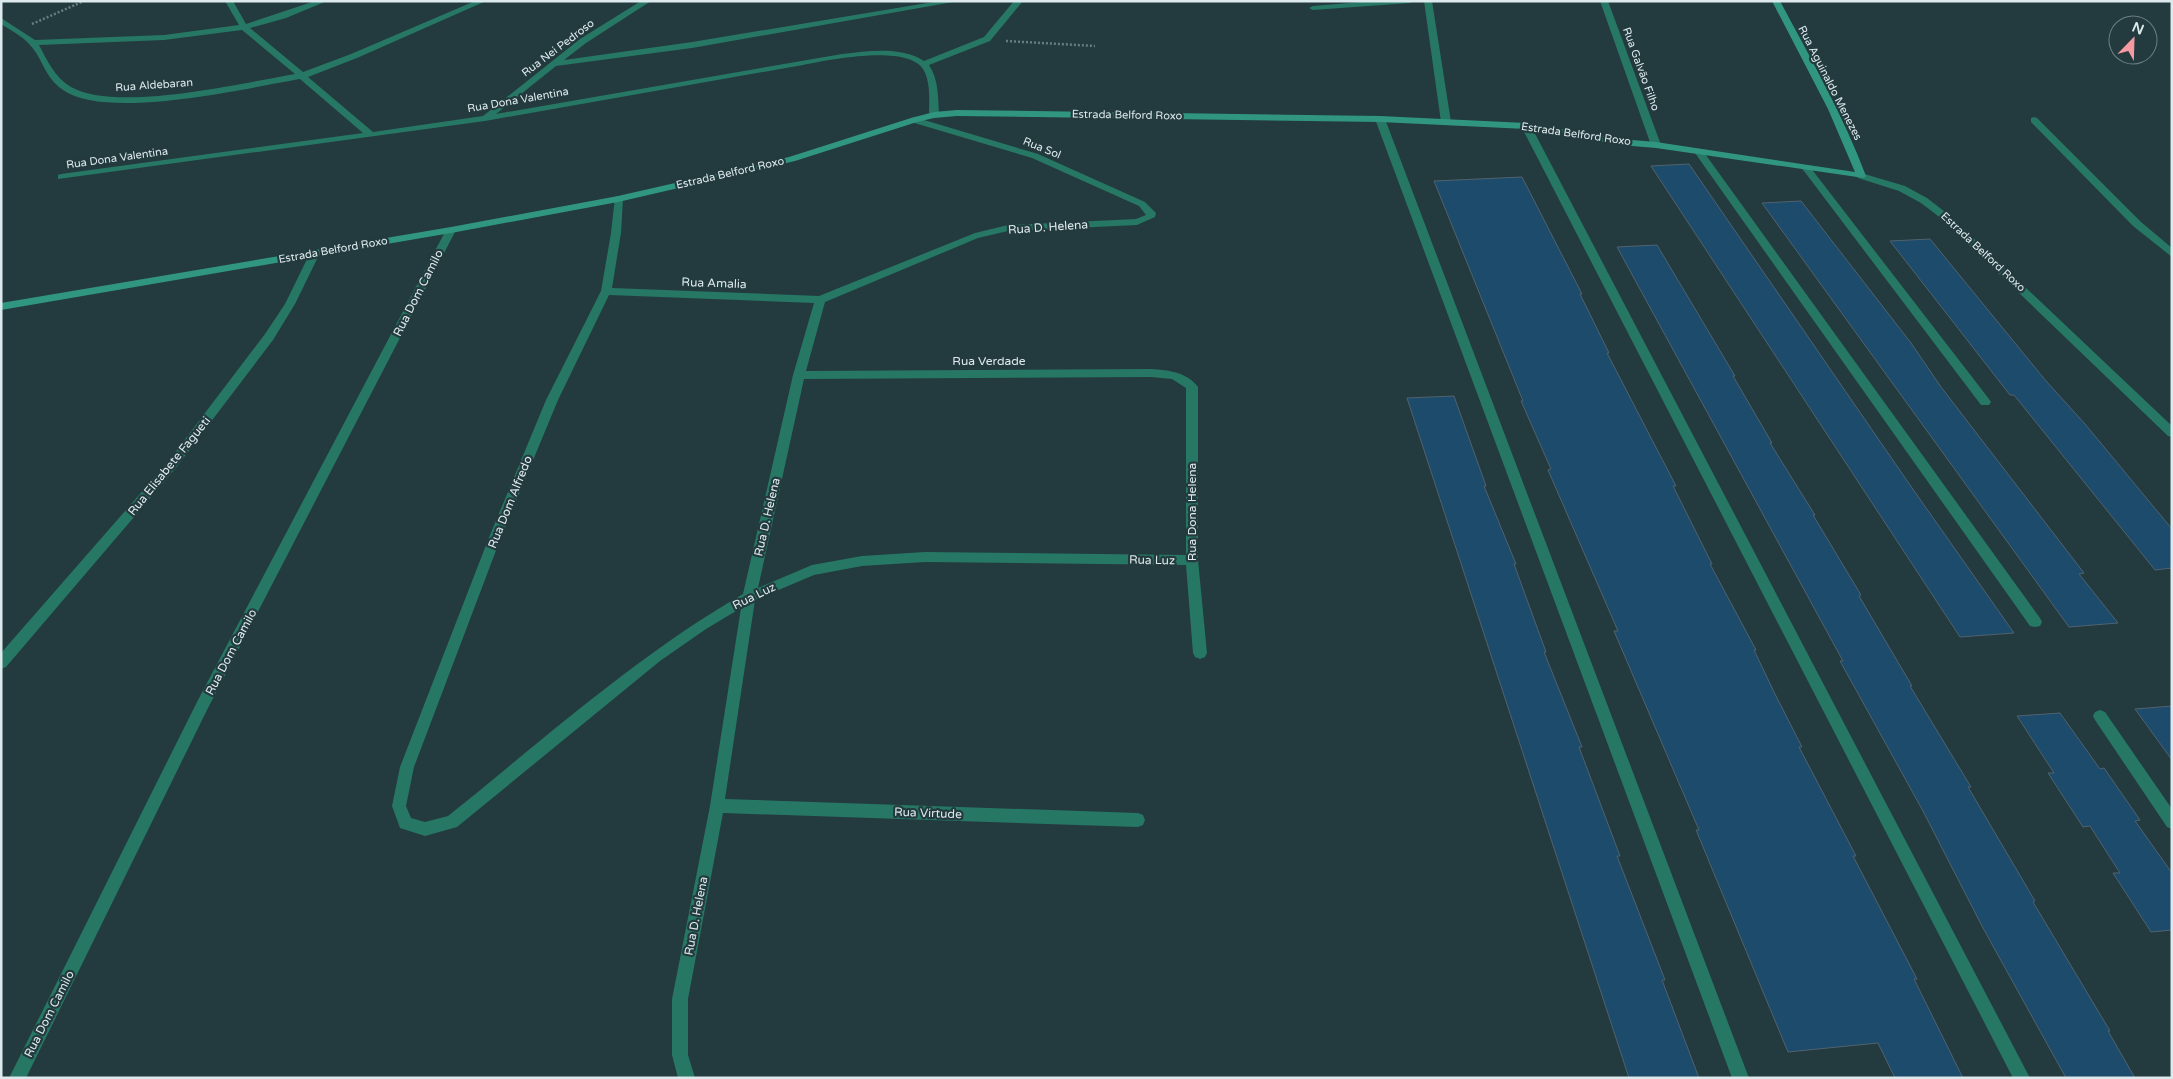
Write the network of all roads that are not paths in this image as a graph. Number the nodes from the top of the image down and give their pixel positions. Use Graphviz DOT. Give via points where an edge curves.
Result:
graph roads {
  1 [pos="229,1"];
  2 [pos="323,1"];
  3 [pos="482,1"];
  4 [pos="648,1"];
  5 [pos="955,1"];
  6 [pos="1019,1"];
  7 [pos="1410,1"];
  8 [pos="1428,1"];
  9 [pos="1604,1"];
  10 [pos="1776,1"];
  11 [pos="1313,8"];
  12 [pos="1,20"];
  13 [pos="244,27"];
  14 [pos="33,43"];
  15 [pos="554,64"];
  16 [pos="924,64"];
  17 [pos="301,76"];
  18 [pos="934,115"];
  19 [pos="486,118"];
  20 [pos="914,120"];
  21 [pos="1380,120"];
  22 [pos="2034,120"];
  23 [pos="1446,122"];
  24 [pos="1526,126"];
  25 [pos="370,134"];
  26 [pos="1656,145"];
  27 [pos="1700,153"];
  28 [pos="1807,169"];
  29 [pos="1861,176"];
  30 [pos="60,177"];
  31 [pos="618,198"];
  32 [pos="1150,217"];
  33 [pos="451,230"];
  34 [pos="315,253"];
  35 [pos="2172,254"];
  36 [pos="606,291"];
  37 [pos="820,300"];
  38 [pos="1,307"];
  39 [pos="799,376"];
  40 [pos="1179,377"];
  41 [pos="1985,402"];
  42 [pos="2172,433"];
  43 [pos="1192,560"];
  44 [pos="749,597"];
  45 [pos="2035,622"];
  46 [pos="1200,653"];
  47 [pos="1,663"];
  48 [pos="2100,716"];
  49 [pos="399,806"];
  50 [pos="717,806"];
  51 [pos="1138,820"];
  52 [pos="2172,822"];
  53 [pos="17,1078"];
  54 [pos="687,1078"];
  55 [pos="1741,1078"];
  56 [pos="2022,1078"];
  1 -- 13 [label="street"];
  2 -- 13 [label="street"];
  3 -- 17 [label="street"];
  4 -- 15 [label="street, Rua Nei Pedroso" via="606,25"];
  5 -- 15 [label="street" via="692,45"];
  6 -- 16 [label="street" via="987,39"];
  7 -- 11 [label="street"];
  8 -- 23 [label="street"];
  9 -- 26 [label="street, Rua Galvão Filho"];
  10 -- 29 [label="street, Rua Aguinaldo Menezes" via="1836,115"];
  12 -- 14 [label="street, Rua Aldebaran"];
  13 -- 14 [label="street" via="173,36"];
  13 -- 17 [label="street"];
  14 -- 17 [label="street, Rua Aldebaran" via="52,76 66,89 103,99 170,98"];
  15 -- 19 [label="street, Rua Nei Pedroso"];
  16 -- 18 [label="street" via="930,72"];
  16 -- 19 [label="street, Rua Dona Valentina" via="898,56 857,56 688,81"];
  17 -- 25 [label="street"];
  18 -- 20 [label="street, Estrada Belford Roxo"];
  18 -- 21 [label="street, Estrada Belford Roxo" via="982,112"];
  19 -- 25 [label="street, Rua Dona Valentina"];
  20 -- 31 [label="street, Estrada Belford Roxo" via="792,159"];
  20 -- 32 [label="street, Rua Sol" via="1035,156 1142,204 1151,213"];
  21 -- 23 [label="street, Estrada Belford Roxo"];
  21 -- 55 [label="street"];
  22 -- 35 [label="street" via="2126,213"];
  23 -- 24 [label="street, Estrada Belford Roxo"];
  24 -- 26 [label="street, Estrada Belford Roxo"];
  24 -- 56 [label="street"];
  25 -- 30 [label="street, Rua Dona Valentina"];
  26 -- 27 [label="street, Estrada Belford Roxo"];
  27 -- 28 [label="street, Estrada Belford Roxo"];
  27 -- 45 [label="street"];
  28 -- 29 [label="street, Estrada Belford Roxo"];
  28 -- 41 [label="street"];
  29 -- 42 [label="street, Estrada Belford Roxo" via="1889,182 1935,207"];
  31 -- 33 [label="street, Estrada Belford Roxo"];
  31 -- 36 [label="street, Rua Dom Alfredo"];
  32 -- 37 [label="street, Rua D. Helena" via="1138,222 1008,228 975,236"];
  33 -- 34 [label="street, Estrada Belford Roxo"];
  33 -- 53 [label="street, Rua Dom Camilo" via="203,704"];
  34 -- 38 [label="street, Estrada Belford Roxo"];
  34 -- 47 [label="street, Rua Elisabete Fagueti" via="290,304 269,337 171,466"];
  36 -- 37 [label="street, Rua Amalia"];
  36 -- 49 [label="street, Rua Dom Alfredo" via="552,400 494,540 407,767"];
  37 -- 39 [label="street, Rua D. Helena"];
  39 -- 40 [label="street, Rua Verdade" via="1151,373"];
  39 -- 44 [label="street, Rua D. Helena"];
  40 -- 43 [label="street, Rua Dona Helena" via="1192,387"];
  43 -- 44 [label="street, Rua Luz" via="925,557 862,561 812,570"];
  43 -- 46 [label="street, Rua Dona Helena"];
  44 -- 49 [label="street, Rua Luz" via="701,625 655,658 452,822 425,829 405,824"];
  44 -- 50 [label="street, Rua D. Helena"];
  48 -- 52 [label="street"];
  50 -- 51 [label="street, Rua Virtude"];
  50 -- 54 [label="street, Rua D. Helena" via="680,999 680,1055"];
}
